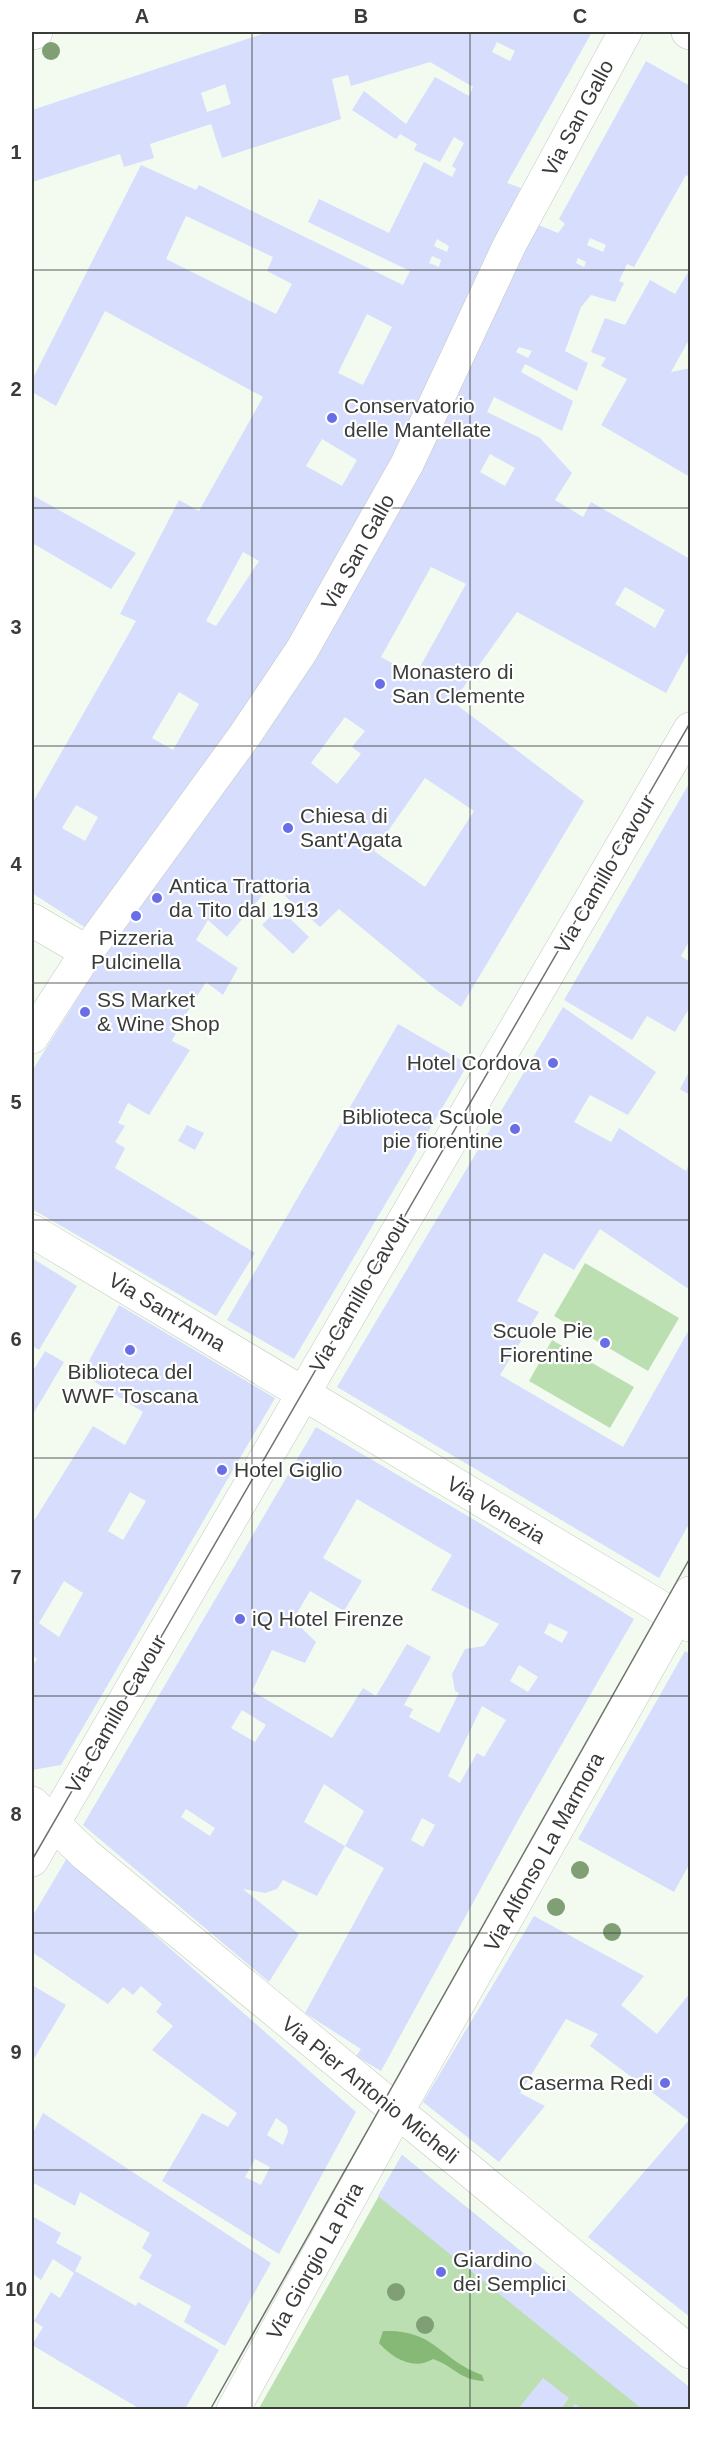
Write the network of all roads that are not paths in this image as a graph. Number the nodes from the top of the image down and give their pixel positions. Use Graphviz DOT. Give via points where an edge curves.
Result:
graph roads {
  1 [pos="36,32"];
  2 [pos="625,32"];
  3 [pos="32,33"];
  4 [pos="690,729"];
  5 [pos="32,920"];
  6 [pos="87,952"];
  7 [pos="32,1036"];
  8 [pos="32,1231"];
  9 [pos="302,1392"];
  10 [pos="686,1612"];
  11 [pos="42,1813"];
  12 [pos="32,1860"];
  13 [pos="397,2112"];
  14 [pos="690,2352"];
  15 [pos="233,2409"];
  1 -- 3 [label="street"];
  2 -- 6 [label="street, Via San Gallo" via="509,246 407,464 302,650"];
  4 -- 9 [label="street, Via Camillo Cavour"];
  5 -- 6 [label="street"];
  6 -- 7 [label="street, Via San Gallo"];
  8 -- 9 [label="street, Via Sant'Anna"];
  9 -- 10 [label="street, Via Venezia"];
  9 -- 11 [label="street, Via Camillo Cavour"];
  10 -- 13 [label="street, Via Alfonso La Marmora"];
  11 -- 12 [label="street, Via Camillo Cavour"];
  11 -- 13 [label="street, Via Pier Antonio Micheli" via="86,1856"];
  13 -- 14 [label="street, Via Pier Antonio Micheli"];
  13 -- 15 [label="street, Via Giorgio La Pira"];
}
